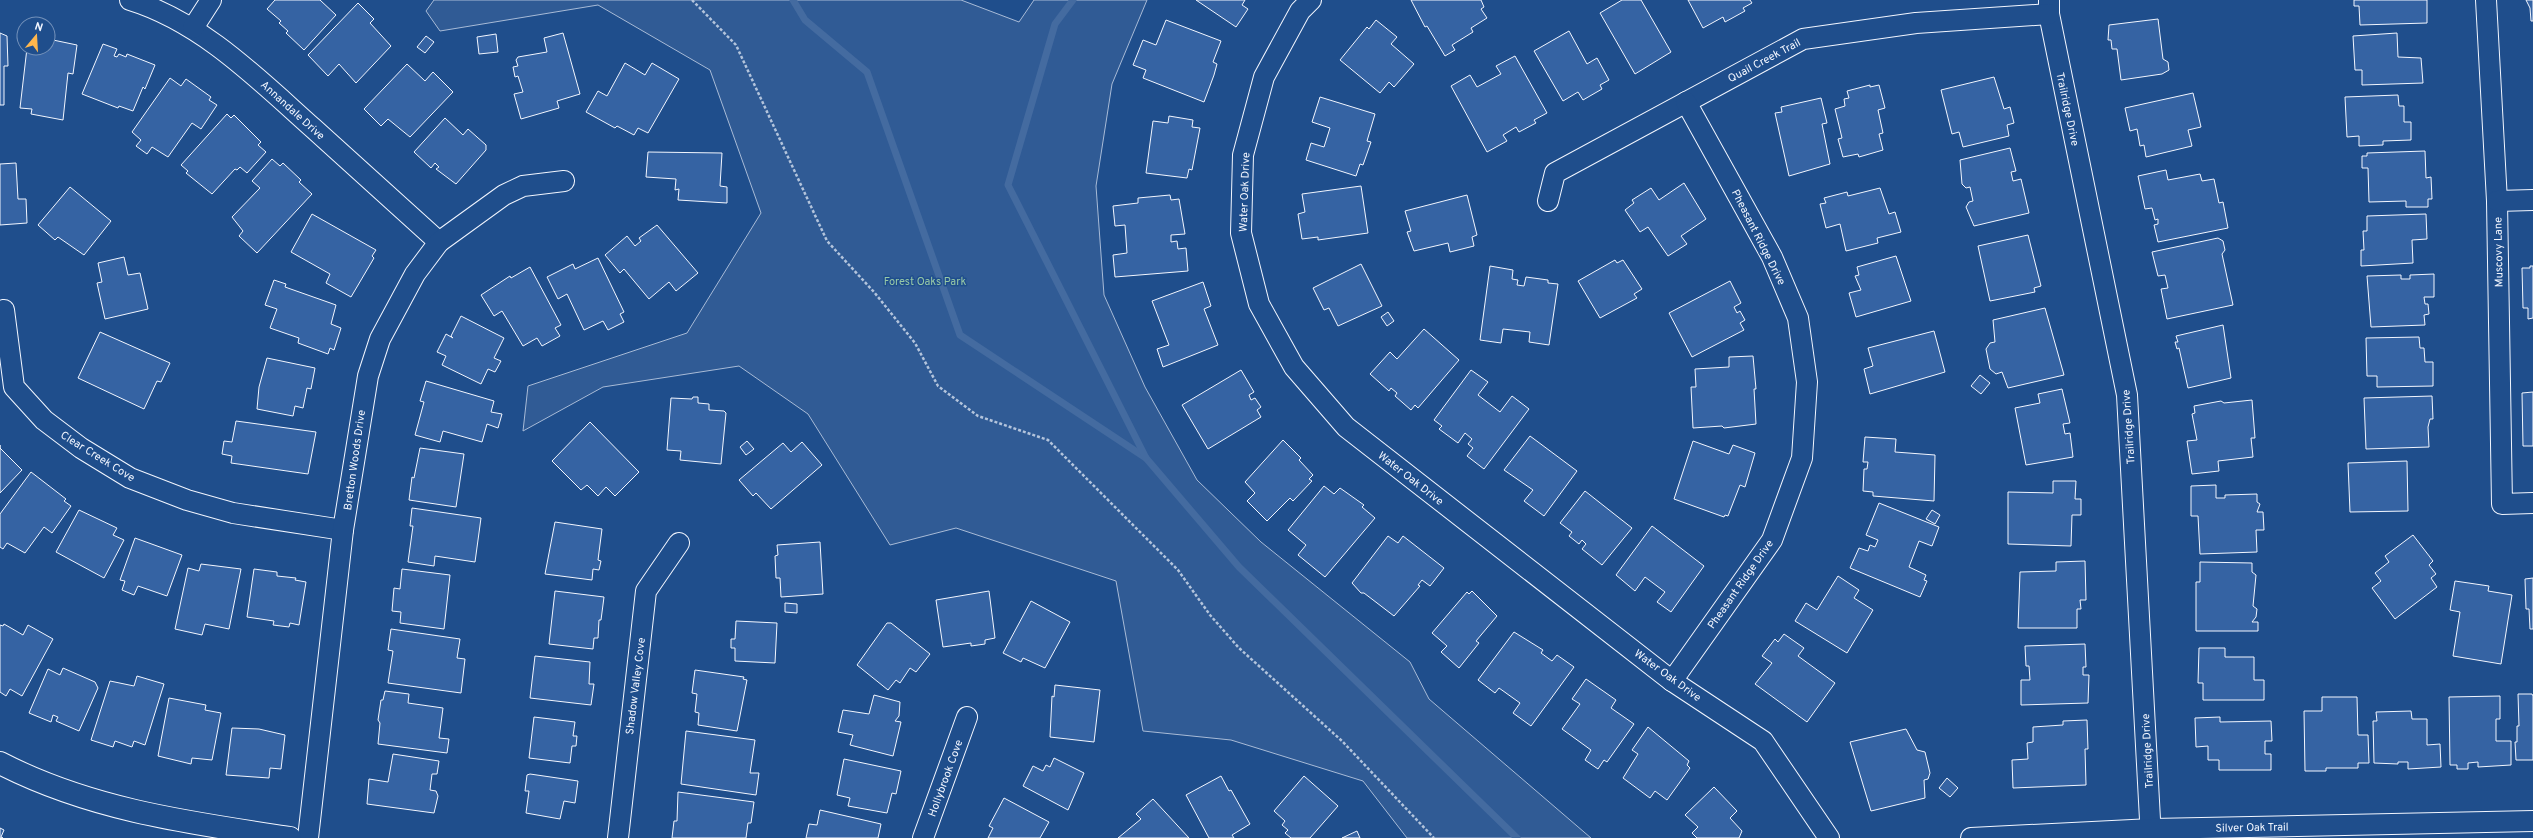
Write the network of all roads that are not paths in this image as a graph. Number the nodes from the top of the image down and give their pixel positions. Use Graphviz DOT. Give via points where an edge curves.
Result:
graph roads {
  1 [pos="130,0"];
  2 [pos="211,0"];
  3 [pos="1311,0"];
  4 [pos="2486,0"];
  5 [pos="2049,7"];
  6 [pos="193,28"];
  7 [pos="1686,102"];
  8 [pos="564,181"];
  9 [pos="2533,200"];
  10 [pos="1548,201"];
  11 [pos="2497,201"];
  12 [pos="439,242"];
  13 [pos="4,310"];
  14 [pos="2533,503"];
  15 [pos="344,530"];
  16 [pos="679,544"];
  17 [pos="1672,680"];
  18 [pos="967,717"];
  19 [pos="0,763"];
  20 [pos="2533,821"];
  21 [pos="2462,831"];
  22 [pos="2151,834"];
  23 [pos="290,838"];
  24 [pos="308,838"];
  25 [pos="618,838"];
  26 [pos="923,838"];
  27 [pos="1829,838"];
  28 [pos="1972,838"];
  1 -- 6 [label="street, Annandale Drive" via="150,6"];
  2 -- 6 [label="street"];
  3 -- 17 [label="street, Water Oak Drive" via="1300,11 1264,77 1243,155 1241,233 1259,304 1294,367 1346,427"];
  4 -- 11 [label="street, Muscovy Lane"];
  5 -- 7 [label="street, Quail Creek Trail" via="1803,39"];
  5 -- 22 [label="street, Trailridge Drive" via="2127,395"];
  6 -- 12 [label="street, Annandale Drive" via="258,78"];
  7 -- 10 [label="street, Quail Creek Trail" via="1555,173"];
  7 -- 17 [label="street, Pheasant Ridge Drive" via="1772,257 1798,318 1807,382 1802,458 1772,540"];
  8 -- 12 [label="street, Bretton Woods Drive" via="523,186 504,195"];
  9 -- 11 [label="street"];
  11 -- 14 [label="street, Muscovy Lane" via="2502,504"];
  12 -- 15 [label="street, Bretton Woods Drive" via="415,274 380,339 368,376"];
  13 -- 15 [label="street, Clear Creek Cove" via="14,388 44,420 81,448 130,478 187,500 233,513"];
  15 -- 24 [label="street, Bretton Woods Drive"];
  16 -- 25 [label="street, Shadow Valley Cove" via="646,591"];
  17 -- 27 [label="street, Water Oak Drive" via="1763,741"];
  18 -- 26 [label="street, Hollybrook Cove"];
  19 -- 23 [label="street" via="33,780 99,803 165,819"];
  20 -- 21 [label="street, Silver Oak Trail"];
  21 -- 22 [label="street, Silver Oak Trail"];
  22 -- 28 [label="street, Silver Oak Trail"];
}
